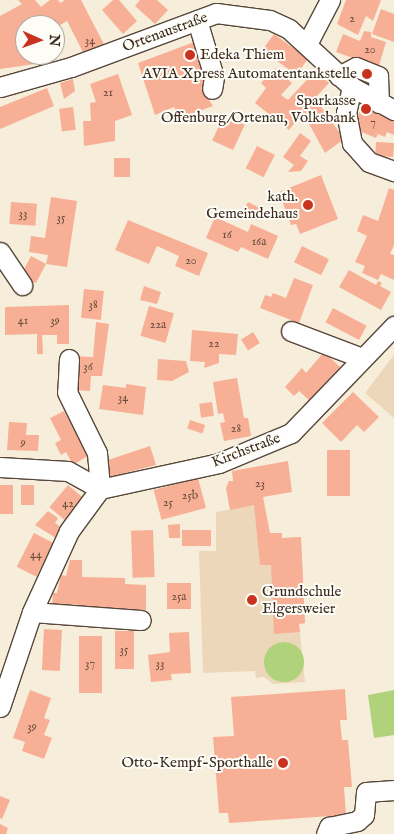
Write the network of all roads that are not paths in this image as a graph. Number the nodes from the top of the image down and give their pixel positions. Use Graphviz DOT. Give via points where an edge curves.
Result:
graph roads {
  1 [pos="330,0"];
  2 [pos="197,20"];
  3 [pos="307,44"];
  4 [pos="345,79"];
  5 [pos="0,87"];
  6 [pos="212,89"];
  7 [pos="384,100"];
  8 [pos="394,171"];
  9 [pos="0,252"];
  10 [pos="22,285"];
  11 [pos="394,326"];
  12 [pos="291,331"];
  13 [pos="362,358"];
  14 [pos="69,359"];
  15 [pos="0,467"];
  16 [pos="100,489"];
  17 [pos="32,612"];
  18 [pos="141,620"];
  19 [pos="4,677"];
  20 [pos="0,707"];
  21 [pos="394,790"];
  22 [pos="326,834"];
  1 -- 3 [label="street"];
  2 -- 3 [label="street, Ortenaustraße" via="216,13 270,20 289,29"];
  2 -- 5 [label="street, Ortenaustraße" via="71,67"];
  2 -- 6 [label="street" via="214,77"];
  3 -- 4 [label="street, Ortenaustraße"];
  4 -- 7 [label="street, Ortenaustraße"];
  4 -- 8 [label="street" via="346,112 352,143 369,162"];
  9 -- 10 [label="street"];
  11 -- 13 [label="street, Kirchstraße"];
  12 -- 13 [label="street"];
  13 -- 16 [label="street, Kirchstraße" via="291,433 219,463"];
  14 -- 16 [label="street" via="67,392 97,453"];
  15 -- 16 [label="street" via="68,471"];
  16 -- 17 [label="street" via="68,531"];
  17 -- 18 [label="street"];
  17 -- 19 [label="street"];
  19 -- 20 [label="street"];
  21 -- 22 [label="street" via="366,792 364,815 357,821 329,827"];
}
